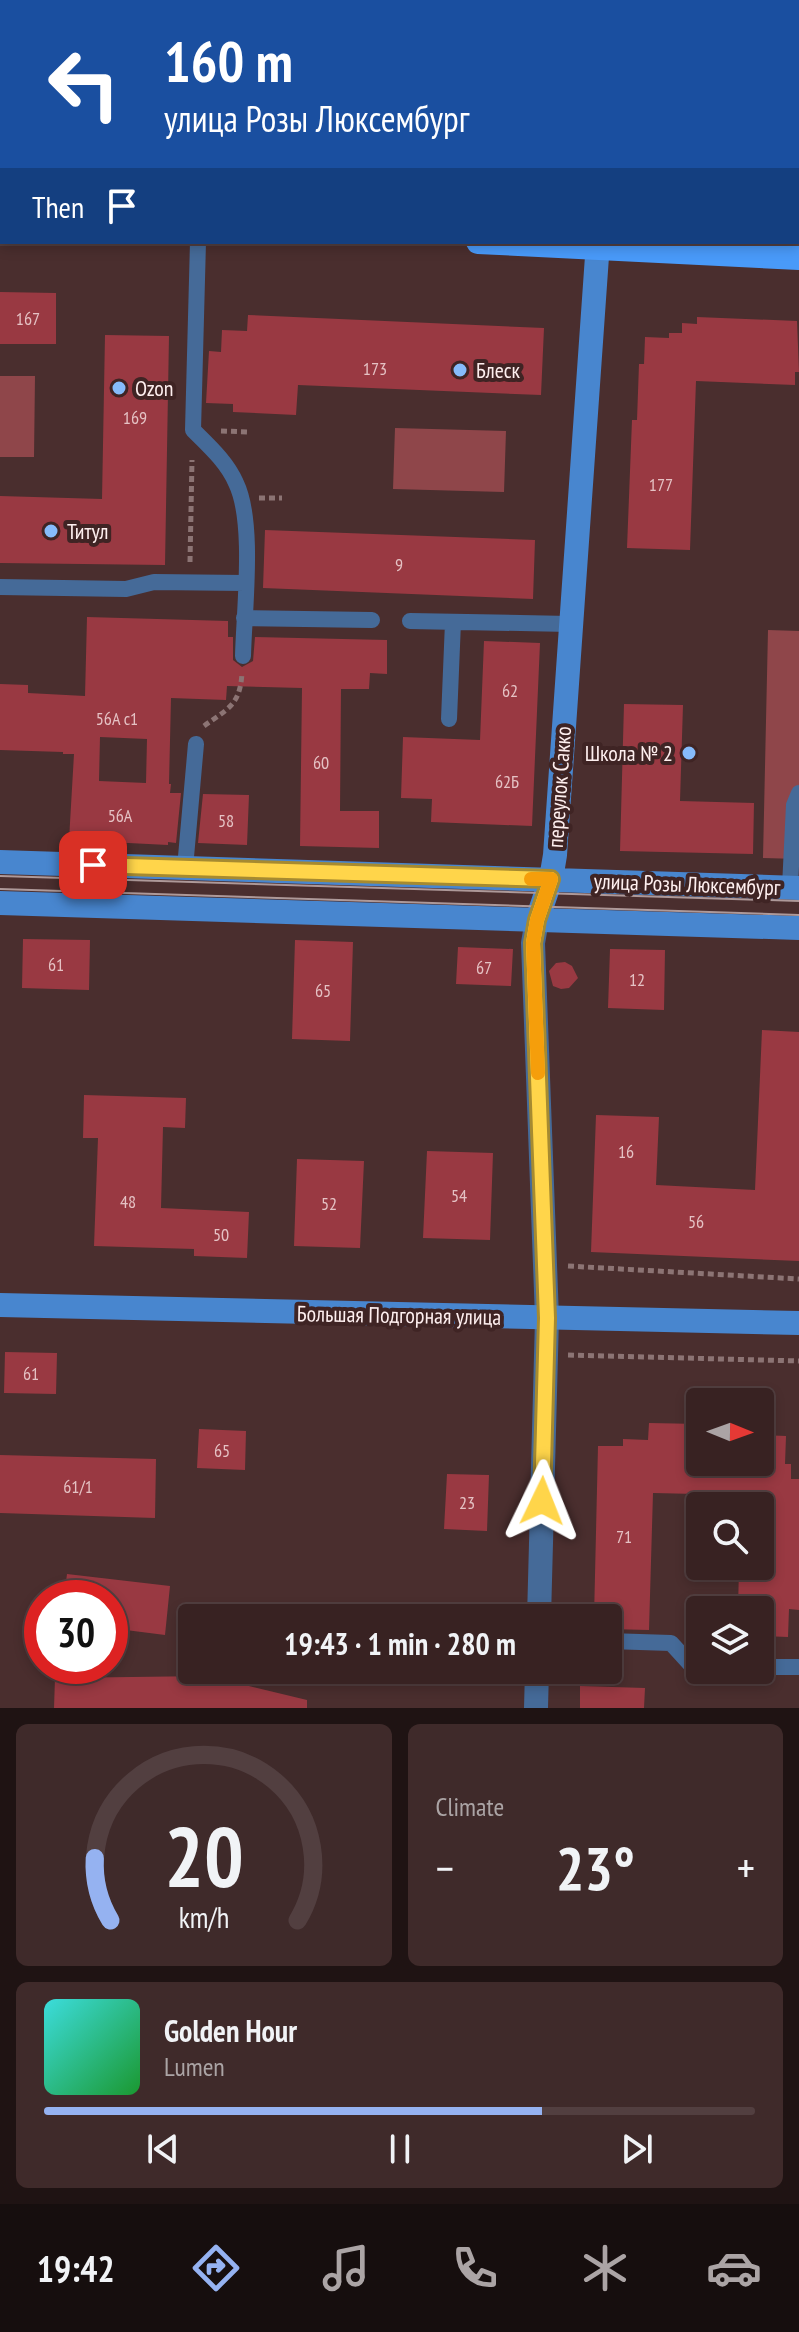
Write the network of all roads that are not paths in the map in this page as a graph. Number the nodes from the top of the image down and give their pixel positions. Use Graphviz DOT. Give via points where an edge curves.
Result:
graph roads {
  1 [pos="198,244"];
  2 [pos="597,244"];
  3 [pos="799,258"];
  4 [pos="245,583"];
  5 [pos="0,587"];
  6 [pos="244,618"];
  7 [pos="372,620"];
  8 [pos="410,621"];
  9 [pos="453,622"];
  10 [pos="570,624"];
  11 [pos="243,656"];
  12 [pos="449,719"];
  13 [pos="196,744"];
  14 [pos="799,793"];
  15 [pos="0,862"];
  16 [pos="185,868"];
  17 [pos="551,879"];
  18 [pos="795,888"];
  19 [pos="0,903"];
  20 [pos="537,920"];
  21 [pos="799,928"];
  22 [pos="0,1305"];
  23 [pos="547,1318"];
  24 [pos="799,1323"];
  25 [pos="539,1604"];
  26 [pos="622,1641"];
  27 [pos="686,1659"];
  28 [pos="774,1667"];
  29 [pos="799,1667"];
  30 [pos="537,1684"];
  31 [pos="536,1708"];
  1 -- 4 [label="lane" via="193,430 218,455 243,497"];
  2 -- 3 [label="main road"];
  2 -- 10 [label="main road, переулок Сакко"];
  4 -- 5 [label="lane" via="154,582 126,589"];
  4 -- 6 [label="lane"];
  6 -- 7 [label="lane"];
  6 -- 11 [label="lane"];
  8 -- 9 [label="lane"];
  9 -- 10 [label="lane"];
  9 -- 12 [label="lane"];
  10 -- 17 [label="main road, переулок Сакко"];
  13 -- 16 [label="lane"];
  14 -- 18 [label="lane" via="794,805"];
  15 -- 16 [label="main road, улица Розы Люксембург"];
  16 -- 17 [label="main road, улица Розы Люксембург"];
  17 -- 18 [label="main road, улица Розы Люксембург"];
  17 -- 20 [label="main road, переулок Сакко"];
  19 -- 20 [label="main road, улица Розы Люксембург"];
  20 -- 21 [label="main road, улица Розы Люксембург"];
  20 -- 23 [label="street, переулок Сакко" via="533,943"];
  22 -- 23 [label="main road, Большая Подгорная улица"];
  23 -- 24 [label="main road, Большая Подгорная улица"];
  23 -- 25 [label="street, переулок Сакко"];
  26 -- 27 [label="lane" via="671,1643"];
  28 -- 29 [label="lane"];
  30 -- 31 [label="street"];
}
